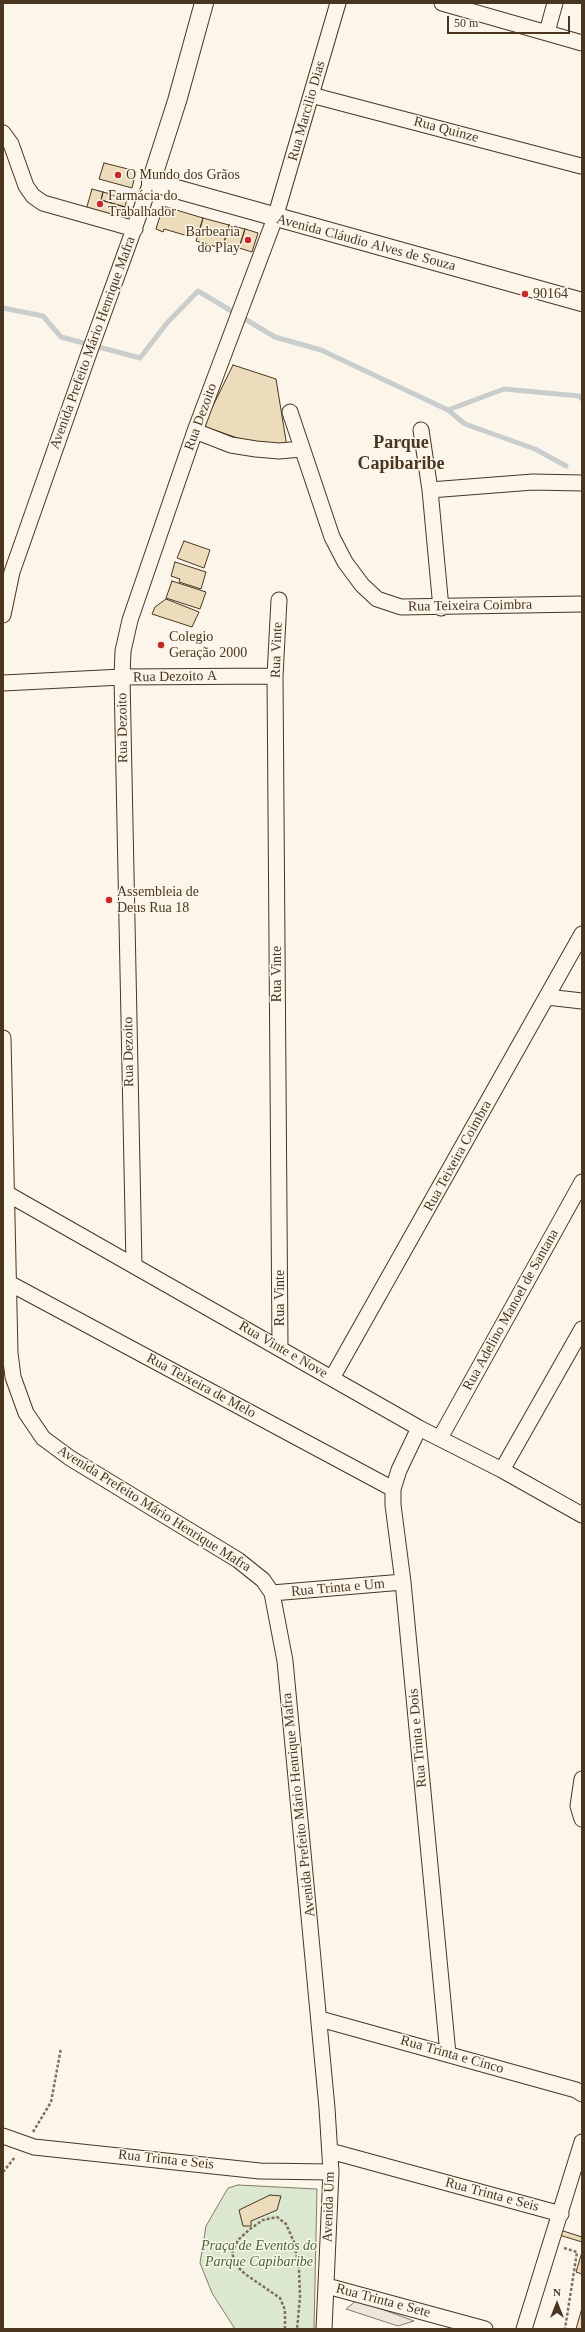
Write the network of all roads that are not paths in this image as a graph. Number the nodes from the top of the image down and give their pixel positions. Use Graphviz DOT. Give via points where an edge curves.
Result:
graph roads {
  1 [pos="204,3"];
  2 [pos="338,3"];
  3 [pos="442,3"];
  4 [pos="555,3"];
  5 [pos="547,32"];
  6 [pos="582,44"];
  7 [pos="311,95"];
  8 [pos="3,133"];
  9 [pos="581,166"];
  10 [pos="151,182"];
  11 [pos="275,218"];
  12 [pos="135,229"];
  13 [pos="582,302"];
  14 [pos="290,412"];
  15 [pos="421,430"];
  16 [pos="195,431"];
  17 [pos="302,449"];
  18 [pos="582,483"];
  19 [pos="430,490"];
  20 [pos="279,600"];
  21 [pos="582,604"];
  22 [pos="441,608"];
  23 [pos="3,615"];
  24 [pos="275,676"];
  25 [pos="122,677"];
  26 [pos="3,683"];
  27 [pos="582,934"];
  28 [pos="547,998"];
  29 [pos="582,1001"];
  30 [pos="3,1038"];
  31 [pos="582,1182"];
  32 [pos="6,1193"];
  33 [pos="134,1265"];
  34 [pos="9,1283"];
  35 [pos="582,1329"];
  36 [pos="280,1347"];
  37 [pos="332,1378"];
  38 [pos="419,1428"];
  39 [pos="440,1438"];
  40 [pos="502,1470"];
  41 [pos="393,1489"];
  42 [pos="582,1515"];
  43 [pos="403,1582"];
  44 [pos="272,1593"];
  45 [pos="582,1779"];
  46 [pos="582,1819"];
  47 [pos="320,2019"];
  48 [pos="448,2054"];
  49 [pos="582,2094"];
  50 [pos="3,2136"];
  51 [pos="582,2142"];
  52 [pos="330,2151"];
  53 [pos="331,2172"];
  54 [pos="561,2214"];
  55 [pos="327,2286"];
  56 [pos="324,2329"];
  57 [pos="485,2329"];
  58 [pos="524,2329"];
  1 -- 10 [label="street, Avenida Prefeito Mário Henrique Mafra"];
  2 -- 7 [label="street, Rua Marcilio Dias"];
  3 -- 5 [label="street"];
  4 -- 5 [label="street"];
  5 -- 6 [label="street"];
  7 -- 9 [label="street, Rua Quinze"];
  7 -- 11 [label="street, Rua Marcilio Dias"];
  8 -- 12 [label="street" via="11,144 32,196 43,203"];
  10 -- 11 [label="street, Avenida Cláudio Alves de Souza"];
  10 -- 12 [label="street, Avenida Prefeito Mário Henrique Mafra"];
  11 -- 13 [label="street, Avenida Cláudio Alves de Souza"];
  11 -- 16 [label="street, Rua Dezoito"];
  12 -- 23 [label="street, Avenida Prefeito Mário Henrique Mafra" via="88,352 12,572"];
  14 -- 17 [label="street, Rua Teixeira Coimbra"];
  15 -- 19 [label="street"];
  16 -- 17 [label="street" via="231,444 256,449"];
  16 -- 25 [label="street, Rua Dezoito" via="130,620 123,651"];
  17 -- 22 [label="street, Rua Teixeira Coimbra" via="332,537 345,562 362,585 377,599 388,604 401,607"];
  18 -- 19 [label="street" via="533,482"];
  19 -- 22 [label="street"];
  20 -- 24 [label="street, Rua Vinte"];
  21 -- 22 [label="street, Rua Teixeira Coimbra"];
  24 -- 25 [label="street, Rua Dezoito A"];
  24 -- 36 [label="street, Rua Vinte"];
  25 -- 26 [label="street, Rua Dezoito A"];
  25 -- 33 [label="street, Rua Dezoito"];
  27 -- 28 [label="street, Rua Teixeira Coimbra"];
  28 -- 29 [label="street"];
  28 -- 37 [label="street, Rua Teixeira Coimbra"];
  30 -- 32 [label="street, Avenida Prefeito Mário Henrique Mafra"];
  31 -- 39 [label="street, Rua Adelino Manoel de Santana"];
  32 -- 33 [label="street, Rua Vinte e Nove"];
  32 -- 34 [label="street, Avenida Prefeito Mário Henrique Mafra"];
  33 -- 36 [label="street, Rua Vinte e Nove"];
  34 -- 41 [label="street, Rua Teixeira de Melo"];
  34 -- 44 [label="street, Avenida Prefeito Mário Henrique Mafra" via="13,1377 26,1413 43,1438 70,1458 238,1560 263,1580"];
  35 -- 40 [label="street"];
  36 -- 37 [label="street, Rua Vinte e Nove"];
  37 -- 38 [label="street, Rua Vinte e Nove"];
  38 -- 39 [label="street, Rua Vinte e Nove"];
  38 -- 41 [label="street, Rua Trinta e Dois"];
  39 -- 40 [label="street, Rua Vinte e Nove"];
  40 -- 42 [label="street, Rua Vinte e Nove"];
  41 -- 43 [label="street, Rua Trinta e Dois"];
  43 -- 44 [label="street, Rua Trinta e Um"];
  43 -- 48 [label="street, Rua Trinta e Dois"];
  44 -- 47 [label="street, Avenida Prefeito Mário Henrique Mafra" via="285,1661"];
  45 -- 46 [label="street" via="578,1806"];
  47 -- 48 [label="street, Rua Trinta e Cinco"];
  47 -- 52 [label="street, Avenida Prefeito Mário Henrique Mafra"];
  48 -- 49 [label="street, Rua Trinta e Cinco" via="576,2090"];
  50 -- 53 [label="street, Rua Trinta e Seis" via="25,2144 260,2171"];
  51 -- 54 [label="street"];
  52 -- 53 [label="street, Avenida Um"];
  52 -- 54 [label="street, Rua Trinta e Seis"];
  53 -- 55 [label="street, Avenida Um"];
  54 -- 58 [label="street"];
  55 -- 56 [label="street, Avenida Um"];
  55 -- 57 [label="street, Rua Trinta e Sete"];
}
